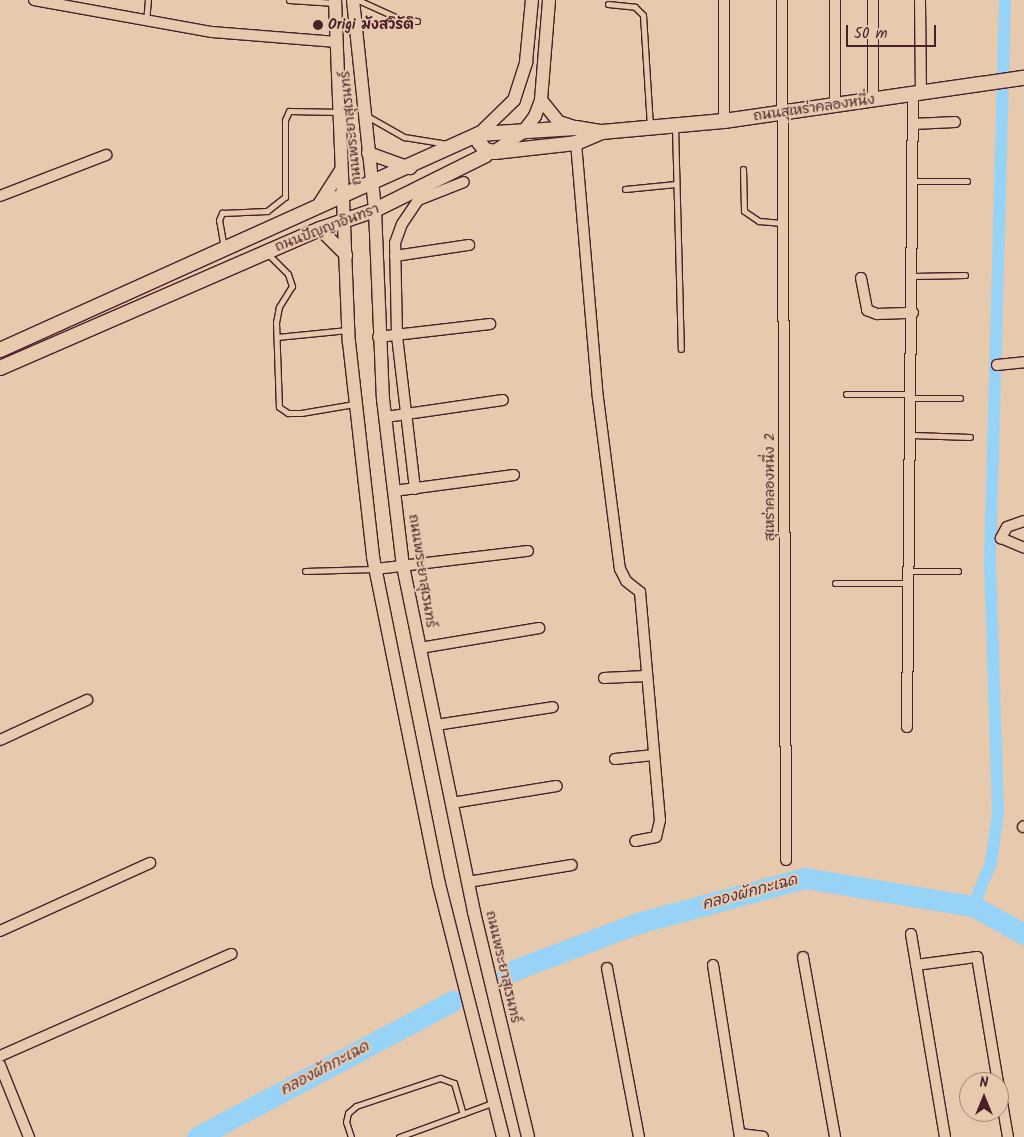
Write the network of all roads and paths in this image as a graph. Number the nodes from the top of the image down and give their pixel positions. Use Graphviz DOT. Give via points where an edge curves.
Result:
graph roads {
  1 [pos="34,0"];
  2 [pos="148,0"];
  3 [pos="289,0"];
  4 [pos="353,0"];
  5 [pos="358,0"];
  6 [pos="532,0"];
  7 [pos="549,0"];
  8 [pos="724,0"];
  9 [pos="782,0"];
  10 [pos="835,0"];
  11 [pos="873,0"];
  12 [pos="920,0"];
  13 [pos="335,1"];
  14 [pos="608,4"];
  15 [pos="417,22"];
  16 [pos="146,23"];
  17 [pos="337,42"];
  18 [pos="1024,78"];
  19 [pos="917,94"];
  20 [pos="541,100"];
  21 [pos="873,100"];
  22 [pos="835,105"];
  23 [pos="340,112"];
  24 [pos="781,113"];
  25 [pos="364,114"];
  26 [pos="724,121"];
  27 [pos="955,122"];
  28 [pos="913,124"];
  29 [pos="675,126"];
  30 [pos="650,127"];
  31 [pos="576,128"];
  32 [pos="523,132"];
  33 [pos="602,132"];
  34 [pos="479,134"];
  35 [pos="576,143"];
  36 [pos="456,145"];
  37 [pos="368,153"];
  38 [pos="490,154"];
  39 [pos="106,155"];
  40 [pos="343,164"];
  41 [pos="410,168"];
  42 [pos="743,169"];
  43 [pos="913,181"];
  44 [pos="967,181"];
  45 [pos="464,182"];
  46 [pos="676,184"];
  47 [pos="372,185"];
  48 [pos="625,189"];
  49 [pos="0,196"];
  50 [pos="343,196"];
  51 [pos="318,206"];
  52 [pos="375,210"];
  53 [pos="344,219"];
  54 [pos="782,223"];
  55 [pos="320,229"];
  56 [pos="470,245"];
  57 [pos="224,249"];
  58 [pos="266,252"];
  59 [pos="346,255"];
  60 [pos="395,256"];
  61 [pos="965,275"];
  62 [pos="914,276"];
  63 [pos="861,278"];
  64 [pos="914,313"];
  65 [pos="490,324"];
  66 [pos="349,330"];
  67 [pos="397,336"];
  68 [pos="277,337"];
  69 [pos="378,337"];
  70 [pos="680,349"];
  71 [pos="0,350"];
  72 [pos="1024,362"];
  73 [pos="997,365"];
  74 [pos="0,368"];
  75 [pos="846,394"];
  76 [pos="912,396"];
  77 [pos="960,398"];
  78 [pos="503,400"];
  79 [pos="354,404"];
  80 [pos="405,413"];
  81 [pos="386,417"];
  82 [pos="912,435"];
  83 [pos="970,437"];
  84 [pos="514,475"];
  85 [pos="415,489"];
  86 [pos="394,491"];
  87 [pos="1024,521"];
  88 [pos="1024,548"];
  89 [pos="528,551"];
  90 [pos="403,566"];
  91 [pos="376,569"];
  92 [pos="305,571"];
  93 [pos="909,571"];
  94 [pos="958,571"];
  95 [pos="835,583"];
  96 [pos="909,583"];
  97 [pos="539,628"];
  98 [pos="420,648"];
  99 [pos="646,676"];
  100 [pos="604,678"];
  101 [pos="87,700"];
  102 [pos="553,707"];
  103 [pos="436,725"];
  104 [pos="907,727"];
  105 [pos="0,740"];
  106 [pos="654,755"];
  107 [pos="615,758"];
  108 [pos="558,786"];
  109 [pos="452,803"];
  110 [pos="635,841"];
  111 [pos="786,860"];
  112 [pos="150,863"];
  113 [pos="572,865"];
  114 [pos="468,882"];
  115 [pos="0,931"];
  116 [pos="911,934"];
  117 [pos="231,954"];
  118 [pos="803,957"];
  119 [pos="713,965"];
  120 [pos="916,965"];
  121 [pos="607,968"];
  122 [pos="0,1056"];
  123 [pos="0,1065"];
  124 [pos="997,1072"];
  125 [pos="492,1103"];
  126 [pos="463,1114"];
  127 [pos="1005,1122"];
  128 [pos="740,1135"];
  129 [pos="29,1137"];
  130 [pos="351,1137"];
  131 [pos="399,1137"];
  132 [pos="503,1137"];
  133 [pos="528,1137"];
  134 [pos="639,1137"];
  135 [pos="763,1137"];
  136 [pos="835,1137"];
  137 [pos="945,1137"];
  138 [pos="1008,1137"];
  1 -- 16 [label="street"];
  2 -- 16 [label="lane"];
  3 -- 13 [label="lane" via="317,5"];
  4 -- 25 [label="street, ถนนพระยาสุเรนทร์"];
  5 -- 15 [label="lane" via="400,20"];
  6 -- 34 [label="street, ถนนปัญญาอินทรา" via="526,62 514,100"];
  7 -- 20 [label="street, ถนนปัญญาอินทรา"];
  8 -- 26 [label="street"];
  9 -- 24 [label="street, สุเหร่าคลองหนึ่ง 2"];
  10 -- 22 [label="street"];
  11 -- 21 [label="street"];
  12 -- 19 [label="street"];
  13 -- 17 [label="street, ถนนพระยาสุเรนทร์"];
  14 -- 30 [label="lane" via="636,7 643,15"];
  16 -- 17 [label="street"];
  17 -- 23 [label="street, ถนนพระยาสุเรนทร์"];
  18 -- 19 [label="main road, ถนนสุเหร่าคลองหนึ่ง"];
  19 -- 21 [label="main road, ถนนสุเหร่าคลองหนึ่ง"];
  19 -- 28 [label="street"];
  20 -- 31 [label="street" via="559,122"];
  20 -- 32 [label="street, ถนนปัญญาอินทรา" via="535,116"];
  21 -- 22 [label="main road, ถนนสุเหร่าคลองหนึ่ง"];
  22 -- 24 [label="main road, ถนนสุเหร่าคลองหนึ่ง"];
  23 -- 40 [label="street, ถนนพระยาสุเรนทร์"];
  23 -- 57 [label="lane" via="289,110 285,120 285,197 267,211 222,213 219,220"];
  24 -- 26 [label="main road, ถนนสุเหร่าคลองหนึ่ง"];
  24 -- 54 [label="street, สุเหร่าคลองหนึ่ง 2"];
  25 -- 36 [label="lane" via="404,137"];
  25 -- 37 [label="street, ถนนพระยาสุเรนทร์"];
  26 -- 29 [label="main road, ถนนสุเหร่าคลองหนึ่ง"];
  27 -- 28 [label="street"];
  28 -- 43 [label="street"];
  29 -- 30 [label="main road, ถนนสุเหร่าคลองหนึ่ง"];
  29 -- 46 [label="lane"];
  30 -- 33 [label="main road, ถนนสุเหร่าคลองหนึ่ง"];
  31 -- 32 [label="main road, ถนนสุเหร่าคลองหนึ่ง"];
  31 -- 33 [label="main road, ถนนสุเหร่าคลองหนึ่ง"];
  32 -- 34 [label="main road, ถนนสุเหร่าคลองหนึ่ง"];
  32 -- 38 [label="street, ถนนปัญญาอินทรา"];
  33 -- 35 [label="main road, ถนนสุเหร่าคลองหนึ่ง"];
  34 -- 36 [label="main road, ถนนปัญญาอินทรา"];
  34 -- 38 [label="main road" via="479,142"];
  35 -- 38 [label="main road, ถนนสุเหร่าคลองหนึ่ง"];
  35 -- 99 [label="street" via="598,398 618,561 623,577 640,592"];
  36 -- 41 [label="main road, ถนนปัญญาอินทรา"];
  37 -- 41 [label="street"];
  37 -- 47 [label="street, ถนนพระยาสุเรนทร์"];
  38 -- 52 [label="main road, ถนนปัญญาอินทรา"];
  39 -- 49 [label="street"];
  40 -- 50 [label="street, ถนนพระยาสุเรนทร์"];
  40 -- 51 [label="street" via="331,191"];
  41 -- 47 [label="main road, ถนนปัญญาอินทรา"];
  42 -- 54 [label="lane" via="744,211 759,221"];
  43 -- 44 [label="lane"];
  43 -- 62 [label="street"];
  45 -- 60 [label="street" via="418,200 397,232"];
  46 -- 48 [label="lane"];
  46 -- 70 [label="lane"];
  47 -- 50 [label="main road, ถนนปัญญาอินทรา"];
  47 -- 52 [label="street, ถนนพระยาสุเรนทร์"];
  50 -- 51 [label="main road, ถนนปัญญาอินทรา"];
  50 -- 53 [label="street, ถนนพระยาสุเรนทร์"];
  51 -- 57 [label="main road, ถนนปัญญาอินทรา"];
  52 -- 53 [label="main road, ถนนปัญญาอินทรา"];
  52 -- 69 [label="street, ถนนพระยาสุเรนทร์"];
  53 -- 55 [label="main road, ถนนปัญญาอินทรา"];
  53 -- 59 [label="street, ถนนพระยาสุเรนทร์"];
  54 -- 111 [label="street, สุเหร่าคลองหนึ่ง 2"];
  55 -- 58 [label="main road, ถนนปัญญาอินทรา"];
  55 -- 59 [label="street"];
  56 -- 60 [label="street"];
  57 -- 71 [label="main road, ถนนปัญญาอินทรา"];
  58 -- 68 [label="lane" via="288,274 292,286 279,307"];
  58 -- 74 [label="main road, ถนนปัญญาอินทรา"];
  59 -- 66 [label="street, ถนนพระยาสุเรนทร์"];
  60 -- 67 [label="street"];
  61 -- 62 [label="lane"];
  62 -- 64 [label="street"];
  63 -- 64 [label="street" via="870,312"];
  64 -- 76 [label="street"];
  65 -- 67 [label="street"];
  66 -- 68 [label="lane"];
  66 -- 79 [label="street, ถนนพระยาสุเรนทร์"];
  67 -- 69 [label="street"];
  67 -- 80 [label="street"];
  68 -- 79 [label="lane" via="282,411 301,413"];
  69 -- 81 [label="street, ถนนพระยาสุเรนทร์"];
  72 -- 73 [label="street"];
  75 -- 76 [label="lane"];
  76 -- 77 [label="lane"];
  76 -- 82 [label="street"];
  78 -- 80 [label="street"];
  79 -- 91 [label="street, ถนนพระยาสุเรนทร์"];
  80 -- 81 [label="street"];
  80 -- 85 [label="street"];
  81 -- 86 [label="street, ถนนพระยาสุเรนทร์"];
  82 -- 83 [label="lane"];
  82 -- 93 [label="street"];
  84 -- 85 [label="street"];
  85 -- 86 [label="street"];
  86 -- 90 [label="street, ถนนพระยาสุเรนทร์"];
  87 -- 88 [label="street" via="1007,526 1001,538"];
  89 -- 90 [label="street"];
  90 -- 91 [label="street"];
  90 -- 98 [label="street, ถนนพระยาสุเรนทร์"];
  91 -- 92 [label="lane"];
  91 -- 125 [label="street, ถนนพระยาสุเรนทร์" via="439,884"];
  93 -- 94 [label="lane"];
  93 -- 96 [label="street"];
  95 -- 96 [label="lane"];
  96 -- 104 [label="street"];
  97 -- 98 [label="street"];
  98 -- 103 [label="street, ถนนพระยาสุเรนทร์"];
  99 -- 100 [label="street"];
  99 -- 106 [label="street"];
  101 -- 105 [label="street"];
  102 -- 103 [label="street"];
  103 -- 109 [label="street, ถนนพระยาสุเรนทร์"];
  106 -- 107 [label="street"];
  106 -- 110 [label="street" via="660,831 652,839"];
  108 -- 109 [label="street"];
  109 -- 114 [label="street, ถนนพระยาสุเรนทร์"];
  112 -- 115 [label="street"];
  113 -- 114 [label="street"];
  114 -- 133 [label="street, ถนนพระยาสุเรนทร์"];
  116 -- 120 [label="street"];
  117 -- 122 [label="street"];
  118 -- 136 [label="street"];
  119 -- 128 [label="street"];
  120 -- 124 [label="street" via="977,957"];
  120 -- 137 [label="street"];
  121 -- 134 [label="street"];
  123 -- 129 [label="street"];
  125 -- 126 [label="lane"];
  125 -- 132 [label="street, ถนนพระยาสุเรนทร์"];
  126 -- 130 [label="lane" via="454,1083 440,1078 356,1106 348,1113 346,1122"];
  126 -- 131 [label="lane"];
  127 -- 138 [label="street"];
  128 -- 135 [label="street"];
}
